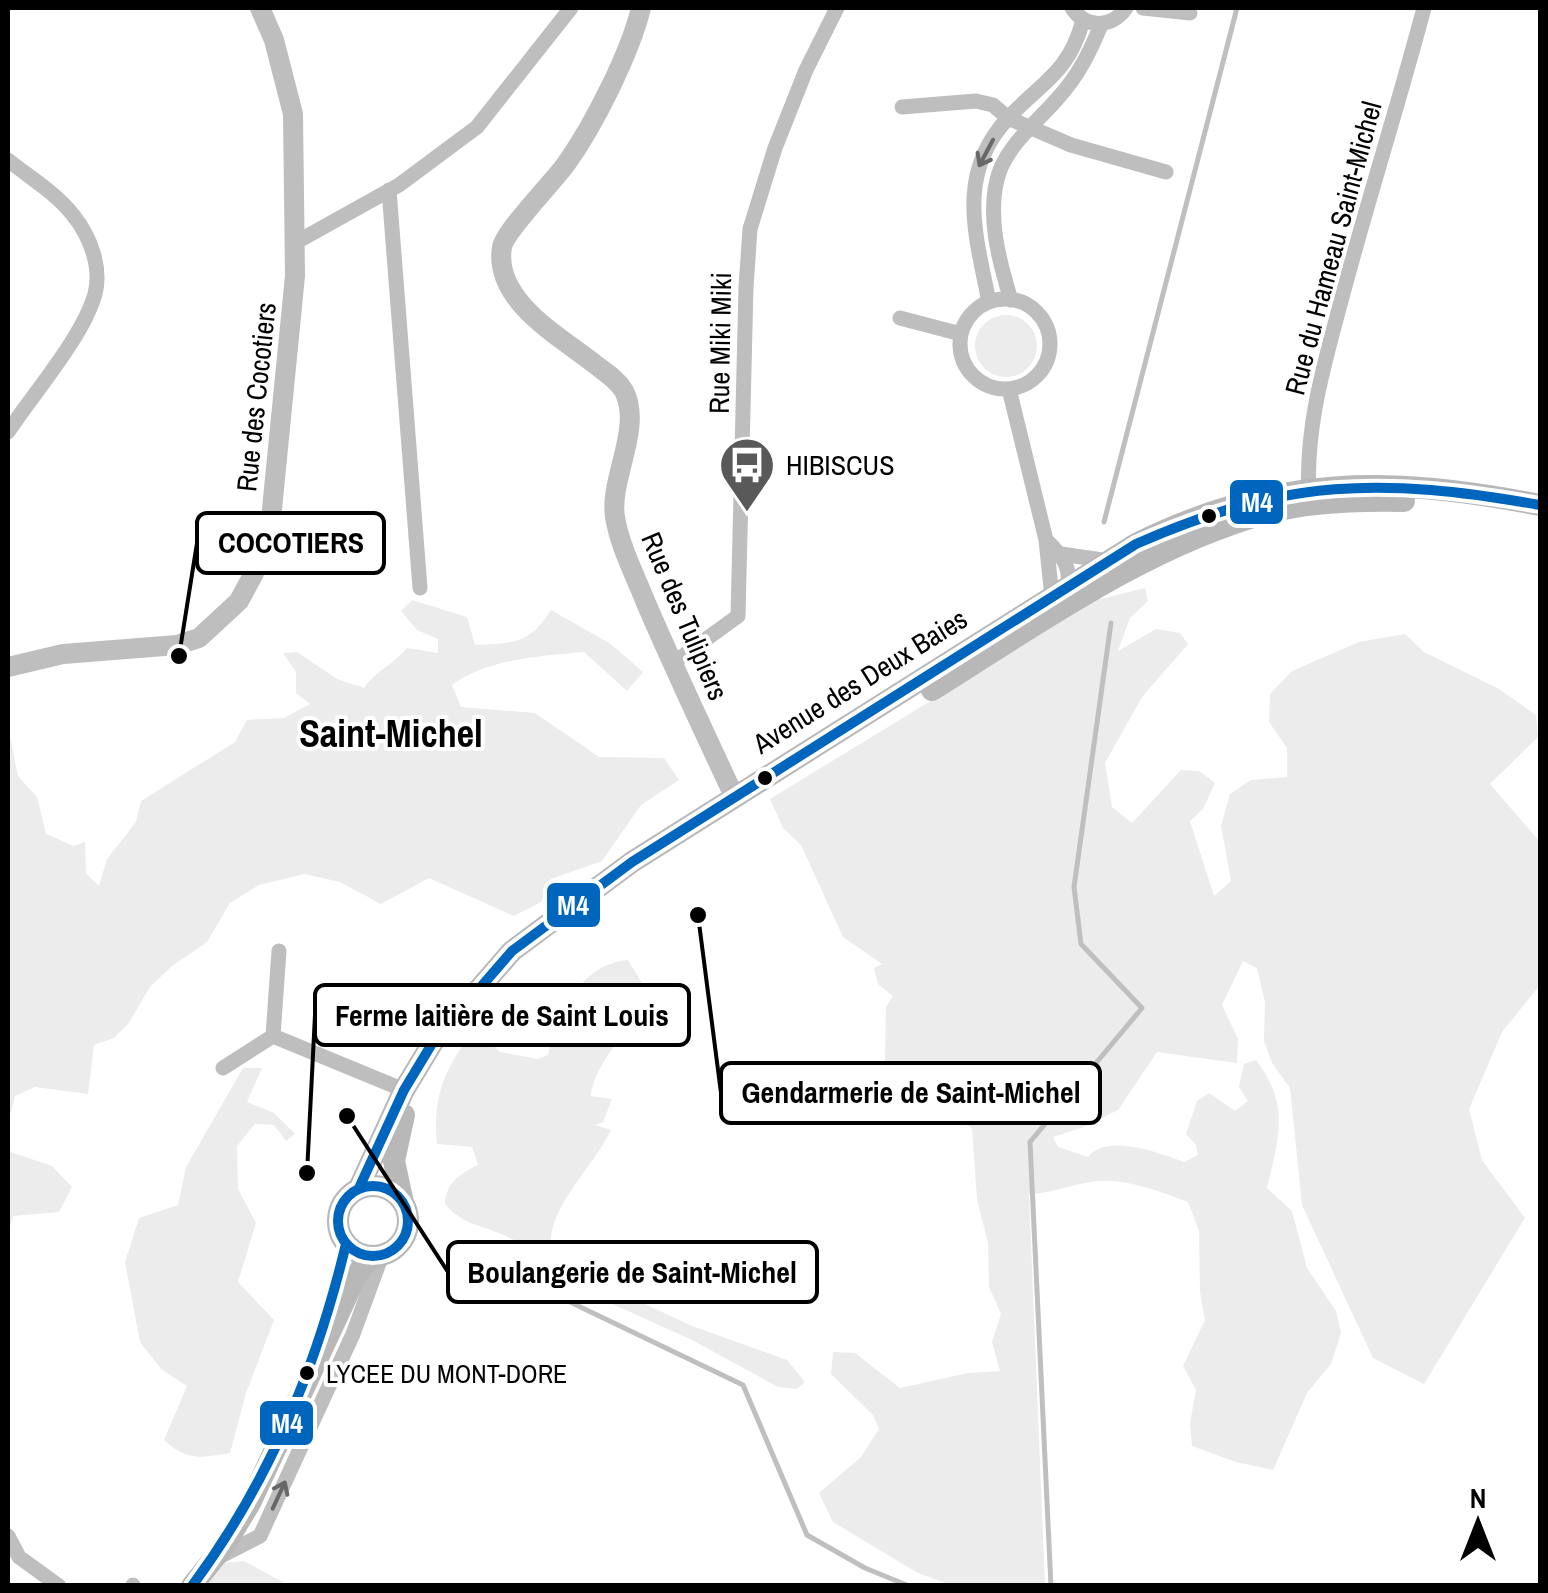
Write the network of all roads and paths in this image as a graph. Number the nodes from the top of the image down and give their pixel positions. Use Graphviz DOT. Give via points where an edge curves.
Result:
graph roads {
  1 [pos="260,8"];
  2 [pos="570,8"];
  3 [pos="641,8"];
  4 [pos="837,8"];
  5 [pos="1126,8"];
  6 [pos="1143,8"];
  7 [pos="1424,8"];
  8 [pos="1190,13"];
  9 [pos="1077,14"];
  10 [pos="1101,24"];
  11 [pos="902,106"];
  12 [pos="1008,118"];
  13 [pos="1031,127"];
  14 [pos="8,160"];
  15 [pos="1166,172"];
  16 [pos="389,190"];
  17 [pos="293,244"];
  18 [pos="1012,300"];
  19 [pos="989,302"];
  20 [pos="900,318"];
  21 [pos="961,334"];
  22 [pos="1008,388"];
  23 [pos="8,432"];
  24 [pos="1309,496"];
  25 [pos="1540,505"];
  26 [pos="1540,517"];
  27 [pos="1046,540"];
  28 [pos="1061,554"];
  29 [pos="1109,561"];
  30 [pos="420,588"];
  31 [pos="1060,592"];
  32 [pos="984,660"];
  33 [pos="672,664"];
  34 [pos="8,666"];
  35 [pos="736,801"];
  36 [pos="279,951"];
  37 [pos="273,1036"];
  38 [pos="223,1068"];
  39 [pos="404,1090"];
  40 [pos="359,1188"];
  41 [pos="404,1203"];
  42 [pos="346,1244"];
  43 [pos="377,1256"];
  44 [pos="286,1426"];
  45 [pos="8,1536"];
  46 [pos="213,1560"];
  47 [pos="59,1586"];
  48 [pos="192,1586"];
  1 -- 17 [label="street, Rue des Cocotiers" via="293,114"];
  2 -- 16 [label="street" via="477,127"];
  3 -- 33 [label="street, Rue des Tulipiers" via="580,143 502,244 502,269 509,290 625,393 626,449 614,515"];
  4 -- 33 [label="street, Rue Miki Miki" via="775,148 750,229 738,616"];
  5 -- 10 [label="street"];
  6 -- 8 [label="street"];
  7 -- 24 [label="street, Rue du Hameau Saint-Michel" via="1318,390"];
  9 -- 10 [label="street"];
  9 -- 12 [label="street" via="1077,42 1066,61"];
  10 -- 13 [label="street" via="1088,58"];
  11 -- 12 [label="street" via="976,101"];
  12 -- 13 [label="street"];
  12 -- 19 [label="street, one-way" via="980,159 972,200"];
  13 -- 15 [label="street"];
  13 -- 18 [label="street" via="1000,171 995,197 999,262"];
  14 -- 23 [label="street" via="73,214 94,256 96,277 84,320"];
  16 -- 17 [label="street"];
  16 -- 30 [label="street"];
  17 -- 34 [label="street, Rue des Cocotiers" via="271,518 239,601 208,632 187,642"];
  18 -- 19 [label="street"];
  18 -- 22 [label="street" via="1037,312 1049,342 1035,377"];
  19 -- 21 [label="street" via="976,309"];
  20 -- 21 [label="street"];
  21 -- 22 [label="street" via="970,372"];
  22 -- 27 [label="street"];
  24 -- 25 [label="main road, Avenue des Deux Baies" via="1375,485 1440,487"];
  24 -- 26 [label="main road, Avenue des Deux Baies" via="1449,500"];
  24 -- 29 [label="main road, Avenue des Deux Baies" via="1236,503 1186,519"];
  24 -- 32 [label="main road, Avenue des Deux Baies" via="1143,562"];
  27 -- 28 [label="street"];
  27 -- 31 [label="street"];
  28 -- 29 [label="street"];
  28 -- 31 [label="street" via="1069,572"];
  29 -- 31 [label="main road, Avenue des Deux Baies"];
  31 -- 32 [label="street" via="1060,603 994,644"];
  31 -- 35 [label="main road, Avenue des Deux Baies"];
  32 -- 35 [label="main road, Avenue des Deux Baies"];
  33 -- 35 [label="street, Rue des Tulipiers"];
  35 -- 39 [label="main road, Avenue des Deux Baies" via="632,862 512,952 453,1016"];
  35 -- 41 [label="main road, Avenue des Deux Baies" via="585,909 522,960 472,1014 400,1126 394,1162"];
  36 -- 37 [label="street"];
  37 -- 38 [label="street"];
  37 -- 39 [label="street"];
  39 -- 40 [label="main road, Avenue des Deux Baies"];
  40 -- 41 [label="main road" via="389,1189"];
  40 -- 42 [label="main road, Avenue des Deux Baies" via="338,1213"];
  41 -- 43 [label="main road, Avenue des Deux Baies" via="406,1234"];
  42 -- 43 [label="main road"];
  42 -- 44 [label="main road, Avenue des Deux Baies" via="320,1341"];
  43 -- 44 [label="main road, Avenue des Deux Baies" via="356,1274"];
  46 -- 43 [label="street, one-way" via="260,1536 353,1334"];
  44 -- 46 [label="main road, Avenue des Deux Baies" via="250,1503"];
  45 -- 47 [label="street" via="19,1557"];
  46 -- 48 [label="main road, Avenue des Deux Baies"];
}
